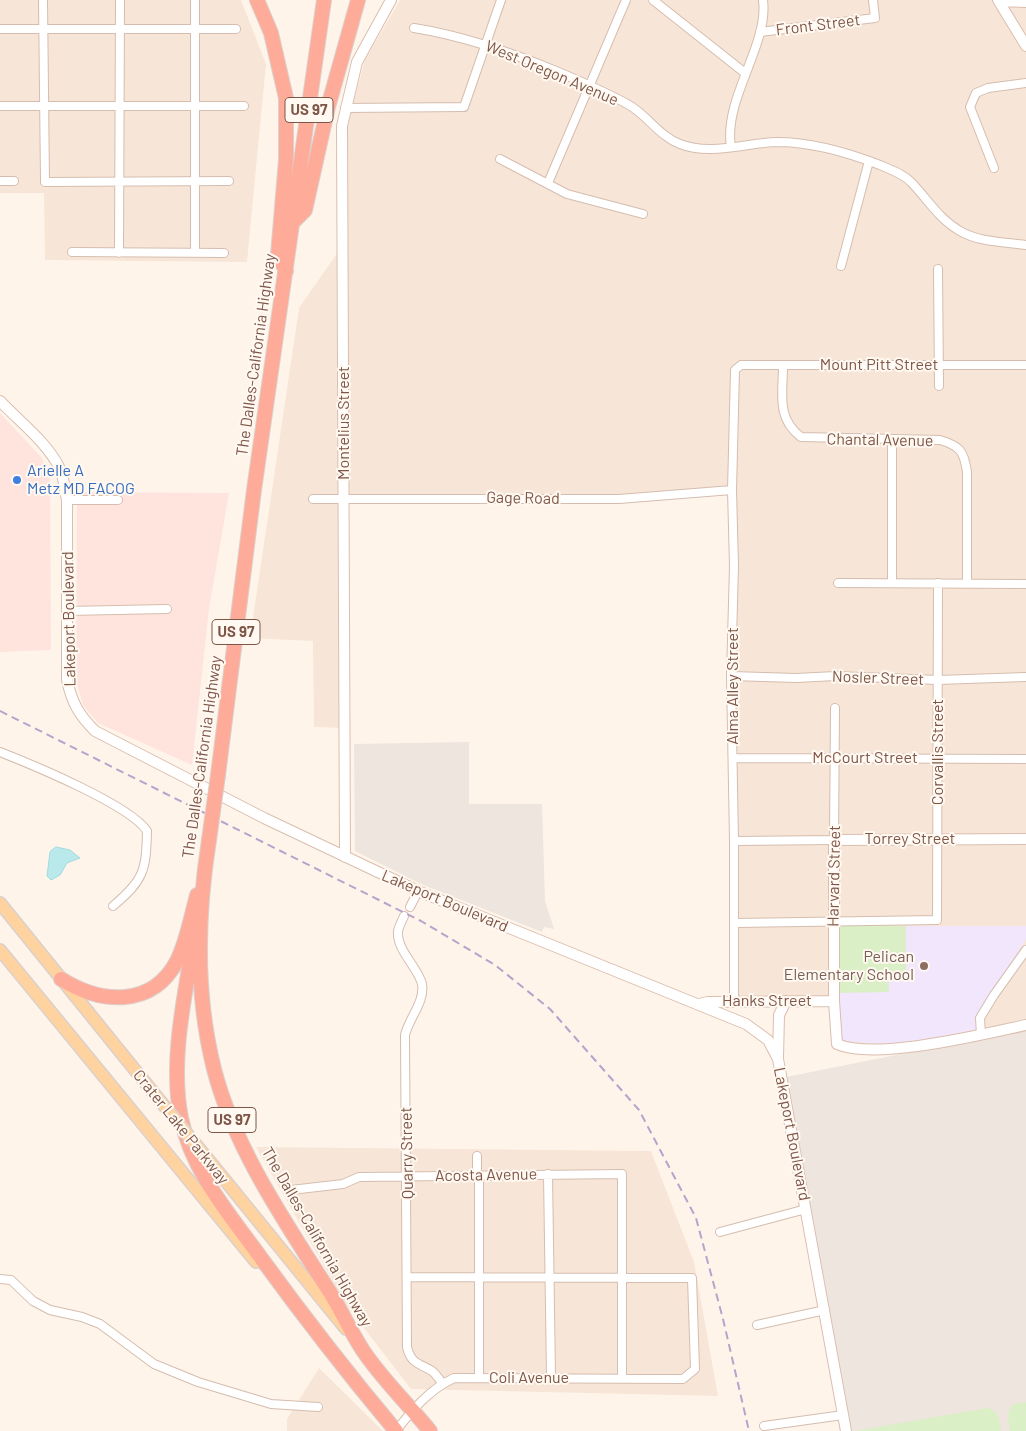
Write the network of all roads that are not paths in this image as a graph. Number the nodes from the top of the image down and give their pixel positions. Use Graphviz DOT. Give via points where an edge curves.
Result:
graph roads {
  1 [pos="43,0"];
  2 [pos="120,0"];
  3 [pos="195,0"];
  4 [pos="257,0"];
  5 [pos="324,0"];
  6 [pos="358,0"];
  7 [pos="391,0"];
  8 [pos="501,0"];
  9 [pos="626,0"];
  10 [pos="653,0"];
  11 [pos="763,0"];
  12 [pos="873,0"];
  13 [pos="999,1"];
  14 [pos="1026,2"];
  15 [pos="414,28"];
  16 [pos="0,29"];
  17 [pos="43,29"];
  18 [pos="195,29"];
  19 [pos="236,29"];
  20 [pos="120,30"];
  21 [pos="760,32"];
  22 [pos="485,44"];
  23 [pos="1026,46"];
  24 [pos="745,73"];
  25 [pos="1026,83"];
  26 [pos="589,85"];
  27 [pos="119,105"];
  28 [pos="0,106"];
  29 [pos="45,106"];
  30 [pos="195,106"];
  31 [pos="244,106"];
  32 [pos="345,108"];
  33 [pos="731,147"];
  34 [pos="500,159"];
  35 [pos="869,161"];
  36 [pos="994,168"];
  37 [pos="0,181"];
  38 [pos="14,181"];
  39 [pos="196,181"];
  40 [pos="229,181"];
  41 [pos="120,182"];
  42 [pos="548,183"];
  43 [pos="642,214"];
  44 [pos="294,221"];
  45 [pos="1026,245"];
  46 [pos="72,252"];
  47 [pos="119,252"];
  48 [pos="195,253"];
  49 [pos="224,253"];
  50 [pos="841,266"];
  51 [pos="938,269"];
  52 [pos="286,271"];
  53 [pos="783,365"];
  54 [pos="939,365"];
  55 [pos="1026,365"];
  56 [pos="735,370"];
  57 [pos="939,386"];
  58 [pos="0,402"];
  59 [pos="892,441"];
  60 [pos="732,490"];
  61 [pos="344,498"];
  62 [pos="312,499"];
  63 [pos="67,500"];
  64 [pos="118,500"];
  65 [pos="892,582"];
  66 [pos="967,582"];
  67 [pos="838,583"];
  68 [pos="938,583"];
  69 [pos="1026,584"];
  70 [pos="167,609"];
  71 [pos="67,612"];
  72 [pos="731,676"];
  73 [pos="1026,677"];
  74 [pos="938,680"];
  75 [pos="835,708"];
  76 [pos="0,752"];
  77 [pos="733,758"];
  78 [pos="835,758"];
  79 [pos="939,758"];
  80 [pos="1026,759"];
  81 [pos="937,839"];
  82 [pos="1026,839"];
  83 [pos="834,840"];
  84 [pos="734,841"];
  85 [pos="345,857"];
  86 [pos="206,860"];
  87 [pos="418,891"];
  88 [pos="0,903"];
  89 [pos="113,906"];
  90 [pos="410,907"];
  91 [pos="404,916"];
  92 [pos="833,921"];
  93 [pos="735,922"];
  94 [pos="0,950"];
  95 [pos="1026,950"];
  96 [pos="61,979"];
  97 [pos="734,1001"];
  98 [pos="786,1001"];
  99 [pos="834,1001"];
  100 [pos="699,1004"];
  101 [pos="1026,1025"];
  102 [pos="981,1035"];
  103 [pos="778,1059"];
  104 [pos="477,1156"];
  105 [pos="548,1174"];
  106 [pos="478,1175"];
  107 [pos="407,1176"];
  108 [pos="291,1190"];
  109 [pos="806,1209"];
  110 [pos="720,1232"];
  111 [pos="408,1277"];
  112 [pos="479,1277"];
  113 [pos="550,1277"];
  114 [pos="623,1277"];
  115 [pos="0,1279"];
  116 [pos="825,1310"];
  117 [pos="757,1325"];
  118 [pos="311,1326"];
  119 [pos="363,1350"];
  120 [pos="550,1377"];
  121 [pos="479,1378"];
  122 [pos="622,1378"];
  123 [pos="442,1383"];
  124 [pos="318,1407"];
  125 [pos="412,1410"];
  126 [pos="844,1416"];
  127 [pos="764,1426"];
  128 [pos="396,1431"];
  129 [pos="430,1431"];
  130 [pos="846,1431"];
  1 -- 17 [label="street"];
  2 -- 20 [label="street"];
  3 -- 18 [label="street"];
  4 -- 52 [label="highway" via="271,33 286,98 287,151 278,255"];
  5 -- 44 [label="highway, The Dalles-California Highway / US 97"];
  6 -- 44 [label="highway" via="328,107 305,210"];
  7 -- 32 [label="street, Montelius Street" via="357,62"];
  8 -- 22 [label="street"];
  9 -- 26 [label="street"];
  10 -- 24 [label="street"];
  11 -- 21 [label="street" via="765,14"];
  12 -- 21 [label="street, Front Street" via="875,18"];
  13 -- 14 [label="street"];
  13 -- 23 [label="street"];
  15 -- 22 [label="street, West Oregon Avenue" via="453,34"];
  16 -- 17 [label="street"];
  17 -- 20 [label="street"];
  17 -- 29 [label="street"];
  18 -- 19 [label="street"];
  18 -- 20 [label="street"];
  18 -- 30 [label="street"];
  20 -- 27 [label="street"];
  21 -- 24 [label="street"];
  22 -- 26 [label="street, West Oregon Avenue"];
  22 -- 32 [label="street" via="464,107"];
  24 -- 33 [label="street" via="729,134"];
  25 -- 36 [label="street" via="988,88 976,93 970,107"];
  26 -- 33 [label="street, West Oregon Avenue" via="630,106 662,134 680,144 704,150"];
  26 -- 42 [label="street"];
  27 -- 29 [label="street"];
  27 -- 30 [label="street"];
  27 -- 41 [label="street"];
  28 -- 29 [label="street"];
  29 -- 41 [label="street" via="45,182"];
  30 -- 31 [label="street"];
  30 -- 39 [label="street"];
  32 -- 61 [label="street, Montelius Street" via="341,270"];
  33 -- 35 [label="street, West Oregon Avenue" via="778,142 805,144"];
  34 -- 42 [label="street"];
  35 -- 45 [label="street, West Oregon Avenue" via="898,172 912,182 924,200 961,232"];
  35 -- 50 [label="street"];
  37 -- 38 [label="street"];
  39 -- 40 [label="street"];
  39 -- 41 [label="street"];
  39 -- 48 [label="street"];
  41 -- 47 [label="street"];
  42 -- 43 [label="street" via="567,194"];
  44 -- 52 [label="highway, The Dalles-California Highway / US 97"];
  46 -- 47 [label="street"];
  47 -- 48 [label="street"];
  48 -- 49 [label="street"];
  51 -- 54 [label="street"];
  52 -- 86 [label="highway, The Dalles-California Highway / US 97, bridge"];
  53 -- 54 [label="street, Mount Pitt Street"];
  53 -- 56 [label="street, Mount Pitt Street" via="741,365"];
  53 -- 59 [label="street, Chantal Avenue" via="784,418 801,438"];
  54 -- 55 [label="street, Mount Pitt Street"];
  54 -- 57 [label="street"];
  56 -- 60 [label="street, Alma Alley Street"];
  58 -- 63 [label="street, Lakeport Boulevard" via="50,454 60,470"];
  59 -- 65 [label="street"];
  59 -- 66 [label="street, Chantal Avenue" via="940,440 956,445 965,456"];
  60 -- 61 [label="street, Gage Road" via="619,499"];
  60 -- 72 [label="street, Alma Alley Street"];
  61 -- 62 [label="street, Gage Road"];
  61 -- 85 [label="street, Montelius Street"];
  63 -- 64 [label="street"];
  63 -- 71 [label="street, Lakeport Boulevard"];
  65 -- 67 [label="street"];
  65 -- 68 [label="street"];
  66 -- 68 [label="street"];
  66 -- 69 [label="street"];
  68 -- 74 [label="street, Corvallis Street"];
  70 -- 71 [label="street"];
  71 -- 85 [label="street, Lakeport Boulevard" via="67,680 80,717 95,731"];
  72 -- 74 [label="street, Nosler Street"];
  72 -- 77 [label="street, Alma Alley Street"];
  73 -- 74 [label="street, Nosler Street"];
  74 -- 79 [label="street, Corvallis Street"];
  75 -- 78 [label="street, Harvard Street"];
  76 -- 89 [label="street" via="94,795 141,822 147,831 142,877"];
  77 -- 78 [label="street, McCourt Street"];
  77 -- 84 [label="street, Alma Alley Street"];
  78 -- 79 [label="street, McCourt Street"];
  78 -- 83 [label="street, Harvard Street"];
  79 -- 80 [label="street, McCourt Street"];
  79 -- 81 [label="street, Corvallis Street"];
  81 -- 82 [label="street, Torrey Street"];
  81 -- 83 [label="street, Torrey Street"];
  81 -- 92 [label="street, Corvallis Street" via="938,920"];
  83 -- 84 [label="street, Torrey Street"];
  83 -- 92 [label="street, Harvard Street"];
  84 -- 93 [label="street, Alma Alley Street"];
  85 -- 87 [label="street, Lakeport Boulevard"];
  86 -- 96 [label="highway" via="176,962 150,990 115,998 80,991"];
  86 -- 118 [label="highway, US 97" via="179,1051 181,1118 188,1144 207,1182"];
  86 -- 119 [label="highway, The Dalles-California Highway / US 97" via="200,978 207,1033 225,1104 266,1186"];
  87 -- 90 [label="street"];
  87 -- 100 [label="street, Lakeport Boulevard"];
  88 -- 96 [label="main road, Crater Lake Parkway"];
  91 -- 107 [label="street, Quarry Street" via="398,932 422,983 422,998 408,1022 405,1035"];
  92 -- 93 [label="street"];
  92 -- 99 [label="street, Harvard Street"];
  93 -- 97 [label="street, Alma Alley Street"];
  94 -- 118 [label="main road, Crater Lake Parkway"];
  95 -- 102 [label="street" via="980,1018"];
  96 -- 119 [label="main road, Crater Lake Parkway, bridge"];
  97 -- 98 [label="street, Hanks Street"];
  97 -- 100 [label="street, Hanks Street"];
  98 -- 99 [label="street, Hanks Street"];
  98 -- 103 [label="street" via="778,1015"];
  99 -- 102 [label="street, Harvard Street" via="837,1044 845,1048 930,1045"];
  100 -- 103 [label="street, Lakeport Boulevard" via="746,1024 768,1040"];
  101 -- 102 [label="street"];
  103 -- 109 [label="street, Lakeport Boulevard"];
  104 -- 106 [label="street"];
  105 -- 106 [label="street, Acosta Avenue"];
  105 -- 113 [label="street"];
  105 -- 114 [label="street, Acosta Avenue" via="622,1174"];
  106 -- 107 [label="street, Acosta Avenue"];
  106 -- 112 [label="street"];
  107 -- 108 [label="street, Acosta Avenue" via="359,1177 343,1184"];
  107 -- 111 [label="street, Quarry Street"];
  109 -- 110 [label="street"];
  109 -- 116 [label="street, Lakeport Boulevard"];
  111 -- 112 [label="street"];
  111 -- 123 [label="street, Quarry Street" via="409,1358 433,1371"];
  112 -- 113 [label="street"];
  112 -- 121 [label="street"];
  113 -- 114 [label="street"];
  113 -- 120 [label="street"];
  114 -- 122 [label="street"];
  114 -- 122 [label="street, Coli Avenue" via="692,1278 695,1369 684,1379"];
  115 -- 124 [label="street" via="11,1280 33,1301 50,1310 100,1324 154,1364 198,1382 272,1404"];
  116 -- 117 [label="street"];
  116 -- 126 [label="street, Lakeport Boulevard"];
  118 -- 128 [label="highway, US 97"];
  119 -- 125 [label="highway, The Dalles-California Highway / US 97"];
  120 -- 121 [label="street, Coli Avenue"];
  120 -- 122 [label="street, Coli Avenue"];
  121 -- 123 [label="street, Coli Avenue" via="454,1378"];
  123 -- 125 [label="street"];
  125 -- 128 [label="street"];
  125 -- 129 [label="highway, The Dalles-California Highway / US 97"];
  126 -- 127 [label="street"];
  126 -- 130 [label="street, Lakeport Boulevard"];
}
